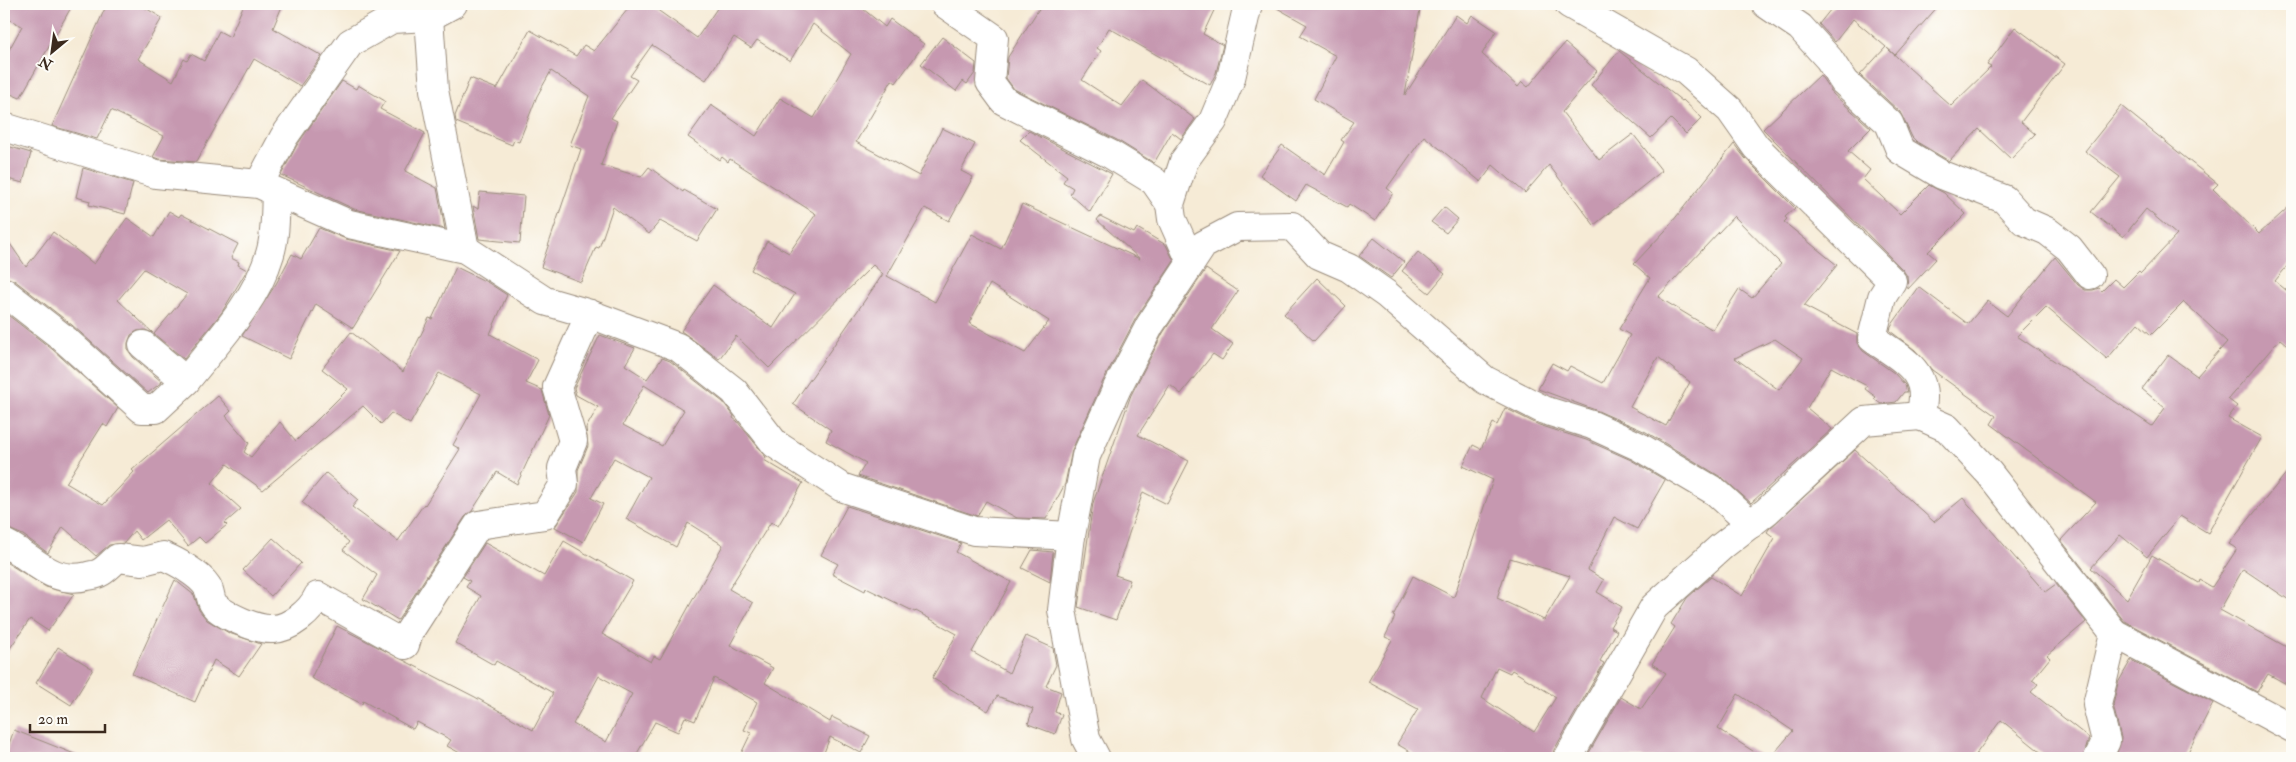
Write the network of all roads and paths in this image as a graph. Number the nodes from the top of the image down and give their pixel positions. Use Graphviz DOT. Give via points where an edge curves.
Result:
graph roads {
  1 [pos="453,4"];
  2 [pos="945,4"];
  3 [pos="1248,4"];
  4 [pos="1570,4"];
  5 [pos="1766,4"];
  6 [pos="429,17"];
  7 [pos="4,127"];
  8 [pos="268,188"];
  9 [pos="1170,204"];
  10 [pos="465,249"];
  11 [pos="1191,262"];
  12 [pos="2090,274"];
  13 [pos="4,292"];
  14 [pos="590,314"];
  15 [pos="143,345"];
  16 [pos="186,381"];
  17 [pos="1920,416"];
  18 [pos="1751,524"];
  19 [pos="1071,536"];
  20 [pos="4,544"];
  21 [pos="2114,633"];
  22 [pos="2292,728"];
  23 [pos="1096,758"];
  24 [pos="1568,758"];
  25 [pos="2098,758"];
  1 -- 6 [label="street"];
  2 -- 9 [label="street" via="994,38 990,82 1004,101 1147,176"];
  3 -- 9 [label="street" via="1231,78 1213,121 1184,160"];
  4 -- 17 [label="street" via="1686,71 1730,110 1756,147 1892,281 1882,297 1872,338 1915,369 1922,385 1924,402"];
  5 -- 12 [label="street" via="1800,27 1829,58 1844,82 1889,123 1900,150 1942,175 2004,199 2024,222 2047,231 2069,248"];
  6 -- 8 [label="street" via="392,19 350,43 284,137"];
  6 -- 10 [label="street" via="434,90"];
  7 -- 8 [label="street" via="156,174"];
  8 -- 10 [label="street" via="348,224"];
  8 -- 16 [label="street" via="270,254 237,317"];
  9 -- 11 [label="street" via="1172,219"];
  10 -- 14 [label="street" via="545,301"];
  11 -- 18 [label="street" via="1203,246 1236,227 1292,226 1319,255 1348,268 1386,294 1485,380 1544,410 1592,425 1638,446 1716,492"];
  11 -- 19 [label="street" via="1150,325 1086,456"];
  13 -- 16 [label="street" via="62,337 142,409 156,409"];
  14 -- 19 [label="street" via="678,347 734,391 775,444 841,487 974,531"];
  14 -- 20 [label="street" via="556,387 574,441 562,468 564,484 545,515 478,525 409,632 405,645 318,596 314,605 294,622 273,629 246,623 225,614 211,601 202,580 163,556 143,561 118,558 99,573 64,579"];
  15 -- 16 [label="street"];
  17 -- 18 [label="street" via="1864,421"];
  17 -- 21 [label="street" via="1947,428 1989,473"];
  18 -- 24 [label="street" via="1654,607"];
  19 -- 23 [label="street" via="1062,610 1086,739"];
  21 -- 22 [label="street"];
  21 -- 25 [label="street" via="2097,705 2106,741"];
}
